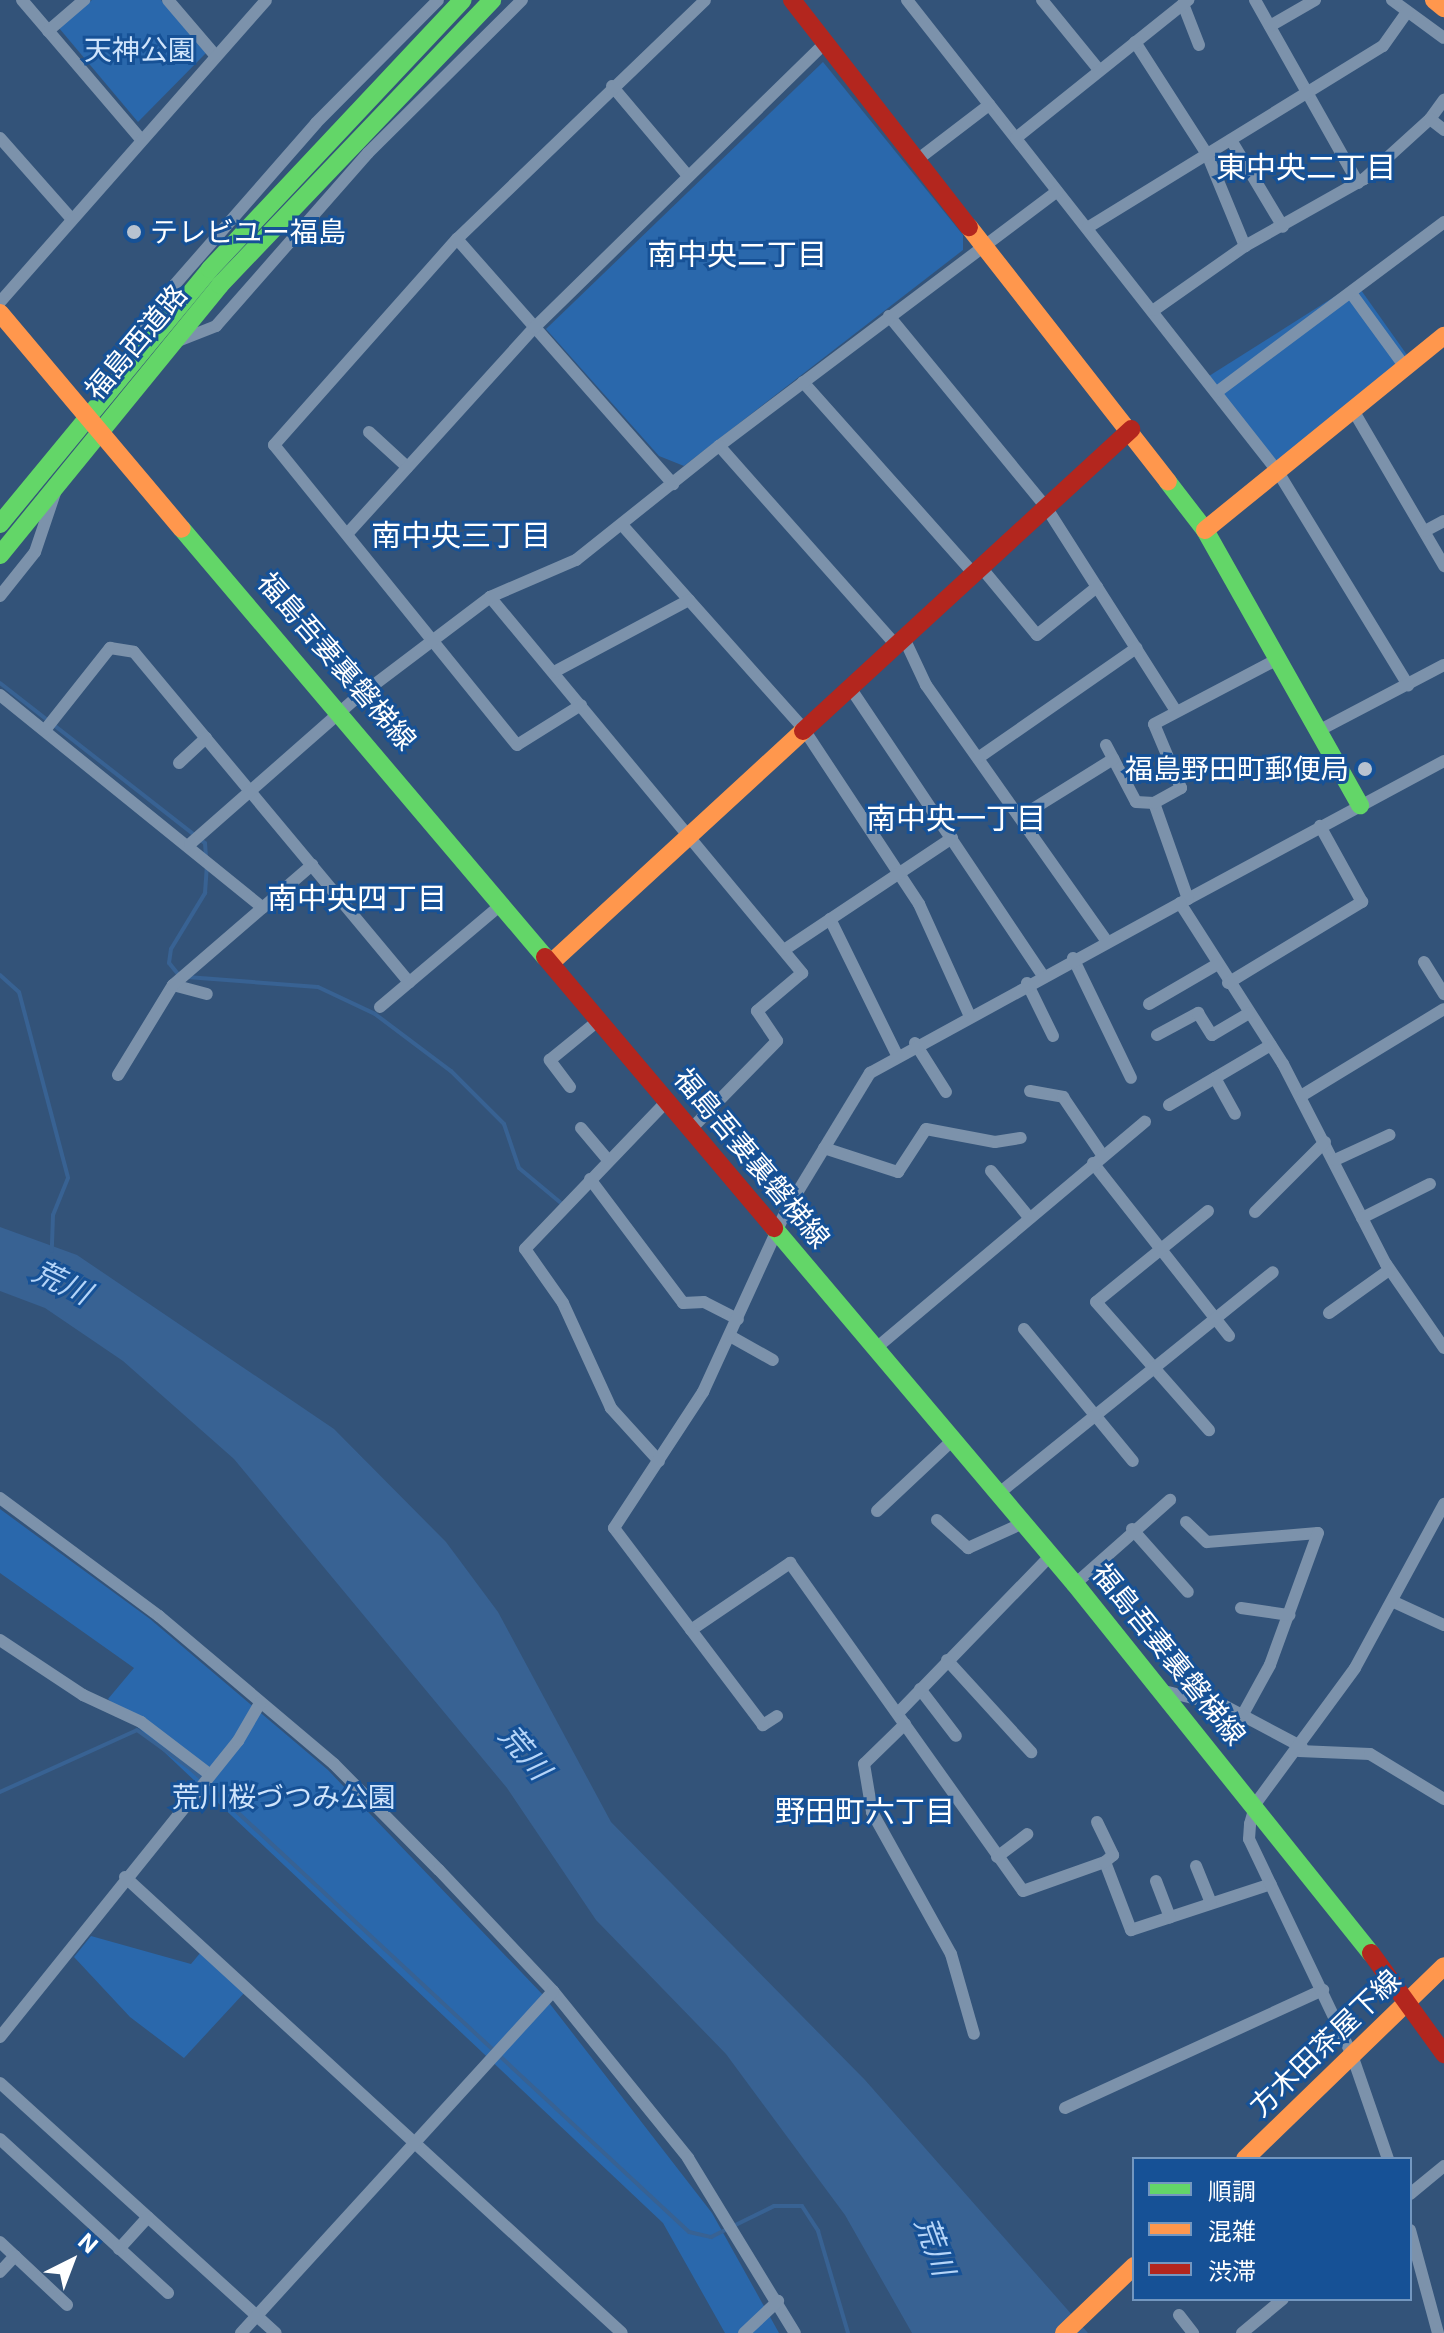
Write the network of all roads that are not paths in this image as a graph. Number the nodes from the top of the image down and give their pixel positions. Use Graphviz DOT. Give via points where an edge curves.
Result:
graph roads {
  1 [pos="22,0"];
  2 [pos="84,0"];
  3 [pos="168,0"];
  4 [pos="438,0"];
  5 [pos="463,0"];
  6 [pos="492,0"];
  7 [pos="522,0"];
  8 [pos="705,0"];
  9 [pos="792,0"];
  10 [pos="907,0"];
  11 [pos="1042,0"];
  12 [pos="1255,0"];
  13 [pos="1315,0"];
  14 [pos="1392,0"];
  15 [pos="1434,0"];
  16 [pos="257,3"];
  17 [pos="1179,3"];
  18 [pos="1444,8"];
  19 [pos="1407,12"];
  20 [pos="1270,26"];
  21 [pos="48,31"];
  22 [pos="1444,38"];
  23 [pos="1135,42"];
  24 [pos="825,43"];
  25 [pos="1199,45"];
  26 [pos="215,55"];
  27 [pos="1099,70"];
  28 [pos="612,86"];
  29 [pos="1307,93"];
  30 [pos="1444,100"];
  31 [pos="989,105"];
  32 [pos="1430,119"];
  33 [pos="1444,130"];
  34 [pos="139,137"];
  35 [pos="0,138"];
  36 [pos="1016,138"];
  37 [pos="1231,140"];
  38 [pos="1207,154"];
  39 [pos="917,160"];
  40 [pos="688,176"];
  41 [pos="1358,183"];
  42 [pos="1057,191"];
  43 [pos="69,216"];
  44 [pos="1444,222"];
  45 [pos="1283,227"];
  46 [pos="1087,228"];
  47 [pos="457,239"];
  48 [pos="984,242"];
  49 [pos="1245,246"];
  50 [pos="1351,293"];
  51 [pos="1154,310"];
  52 [pos="1,314"];
  53 [pos="889,316"];
  54 [pos="534,328"];
  55 [pos="1444,336"];
  56 [pos="171,343"];
  57 [pos="138,354"];
  58 [pos="1405,367"];
  59 [pos="803,382"];
  60 [pos="1217,392"];
  61 [pos="1353,410"];
  62 [pos="86,415"];
  63 [pos="99,429"];
  64 [pos="1131,429"];
  65 [pos="369,432"];
  66 [pos="719,446"];
  67 [pos="407,467"];
  68 [pos="1278,472"];
  69 [pos="57,483"];
  70 [pos="673,484"];
  71 [pos="1046,507"];
  72 [pos="1444,521"];
  73 [pos="1,522"];
  74 [pos="623,526"];
  75 [pos="1205,530"];
  76 [pos="1425,531"];
  77 [pos="348,533"];
  78 [pos="0,555"];
  79 [pos="1444,566"];
  80 [pos="976,569"];
  81 [pos="1097,587"];
  82 [pos="0,596"];
  83 [pos="490,597"];
  84 [pos="689,600"];
  85 [pos="434,640"];
  86 [pos="899,640"];
  87 [pos="1136,648"];
  88 [pos="1278,659"];
  89 [pos="1444,665"];
  90 [pos="554,672"];
  91 [pos="1408,685"];
  92 [pos="849,686"];
  93 [pos="0,695"];
  94 [pos="581,705"];
  95 [pos="1176,711"];
  96 [pos="344,713"];
  97 [pos="49,724"];
  98 [pos="803,728"];
  99 [pos="1320,730"];
  100 [pos="206,738"];
  101 [pos="1106,745"];
  102 [pos="978,758"];
  103 [pos="1113,759"];
  104 [pos="1444,761"];
  105 [pos="179,763"];
  106 [pos="251,792"];
  107 [pos="1154,803"];
  108 [pos="1360,805"];
  109 [pos="1020,817"];
  110 [pos="1320,826"];
  111 [pos="690,832"];
  112 [pos="952,838"];
  113 [pos="194,839"];
  114 [pos="312,865"];
  115 [pos="900,873"];
  116 [pos="1184,901"];
  117 [pos="502,904"];
  118 [pos="263,908"];
  119 [pos="830,919"];
  120 [pos="1106,940"];
  121 [pos="784,950"];
  122 [pos="1073,958"];
  123 [pos="552,962"];
  124 [pos="1424,962"];
  125 [pos="1216,965"];
  126 [pos="1042,974"];
  127 [pos="409,982"];
  128 [pos="1027,983"];
  129 [pos="1228,983"];
  130 [pos="173,985"];
  131 [pos="207,994"];
  132 [pos="1444,994"];
  133 [pos="1149,1004"];
  134 [pos="380,1007"];
  135 [pos="1444,1009"];
  136 [pos="1249,1013"];
  137 [pos="969,1014"];
  138 [pos="599,1020"];
  139 [pos="1157,1035"];
  140 [pos="1053,1036"];
  141 [pos="915,1043"];
  142 [pos="1271,1045"];
  143 [pos="896,1053"];
  144 [pos="118,1075"];
  145 [pos="1131,1078"];
  146 [pos="1215,1078"];
  147 [pos="570,1087"];
  148 [pos="1030,1091"];
  149 [pos="946,1092"];
  150 [pos="1301,1096"];
  151 [pos="667,1101"];
  152 [pos="1169,1105"];
  153 [pos="1235,1114"];
  154 [pos="1145,1122"];
  155 [pos="581,1128"];
  156 [pos="691,1129"];
  157 [pos="1389,1135"];
  158 [pos="1021,1138"];
  159 [pos="1325,1142"];
  160 [pos="824,1148"];
  161 [pos="1098,1159"];
  162 [pos="608,1160"];
  163 [pos="1335,1160"];
  164 [pos="991,1171"];
  165 [pos="590,1179"];
  166 [pos="1430,1184"];
  167 [pos="1208,1211"];
  168 [pos="1255,1212"];
  169 [pos="1028,1216"];
  170 [pos="1362,1218"];
  171 [pos="780,1233"];
  172 [pos="1163,1247"];
  173 [pos="1389,1270"];
  174 [pos="1273,1272"];
  175 [pos="1329,1313"];
  176 [pos="1215,1318"];
  177 [pos="738,1319"];
  178 [pos="1024,1329"];
  179 [pos="730,1336"];
  180 [pos="1229,1336"];
  181 [pos="1444,1348"];
  182 [pos="875,1349"];
  183 [pos="773,1360"];
  184 [pos="1155,1366"];
  185 [pos="1092,1414"];
  186 [pos="1209,1430"];
  187 [pos="953,1440"];
  188 [pos="659,1461"];
  189 [pos="1133,1461"];
  190 [pos="998,1494"];
  191 [pos="0,1498"];
  192 [pos="1170,1500"];
  193 [pos="1444,1504"];
  194 [pos="877,1511"];
  195 [pos="937,1520"];
  196 [pos="1186,1522"];
  197 [pos="1023,1523"];
  198 [pos="1132,1529"];
  199 [pos="1051,1555"];
  200 [pos="1075,1584"];
  201 [pos="1188,1592"];
  202 [pos="1394,1602"];
  203 [pos="1241,1608"];
  204 [pos="1289,1615"];
  205 [pos="1444,1625"];
  206 [pos="691,1630"];
  207 [pos="0,1640"];
  208 [pos="947,1660"];
  209 [pos="920,1689"];
  210 [pos="1160,1690"];
  211 [pos="260,1703"];
  212 [pos="777,1716"];
  213 [pos="1242,1716"];
  214 [pos="903,1717"];
  215 [pos="956,1736"];
  216 [pos="1301,1749"];
  217 [pos="1031,1752"];
  218 [pos="208,1773"];
  219 [pos="1444,1799"];
  220 [pos="1256,1803"];
  221 [pos="1097,1822"];
  222 [pos="1027,1834"];
  223 [pos="997,1857"];
  224 [pos="1105,1862"];
  225 [pos="1196,1866"];
  226 [pos="125,1877"];
  227 [pos="1156,1881"];
  228 [pos="1271,1884"];
  229 [pos="1211,1903"];
  230 [pos="1170,1917"];
  231 [pos="1444,1966"];
  232 [pos="1323,1990"];
  233 [pos="553,1991"];
  234 [pos="1407,2002"];
  235 [pos="974,2034"];
  236 [pos="0,2037"];
  237 [pos="1444,2054"];
  238 [pos="1352,2055"];
  239 [pos="0,2083"];
  240 [pos="1065,2108"];
  241 [pos="0,2139"];
  242 [pos="415,2141"];
  243 [pos="1247,2157"];
  244 [pos="1387,2157"];
  245 [pos="1444,2166"];
  246 [pos="1412,2192"];
  247 [pos="148,2217"];
  248 [pos="1412,2237"];
  249 [pos="0,2242"];
  250 [pos="119,2249"];
  251 [pos="15,2256"];
  252 [pos="1132,2268"];
  253 [pos="0,2272"];
  254 [pos="168,2293"];
  255 [pos="778,2301"];
  256 [pos="1275,2301"];
  257 [pos="67,2305"];
  258 [pos="1179,2315"];
  259 [pos="257,2316"];
  260 [pos="241,2333"];
  261 [pos="276,2333"];
  262 [pos="622,2333"];
  263 [pos="744,2333"];
  264 [pos="795,2333"];
  265 [pos="1064,2333"];
  266 [pos="1193,2333"];
  267 [pos="1242,2333"];
  268 [pos="1438,2333"];
  1 -- 21 [label="street"];
  2 -- 21 [label="street"];
  3 -- 26 [label="street"];
  4 -- 57 [label="street" via="316,123 163,298 139,335"];
  5 -- 57 [label="main road, 福島西道路" via="349,113"];
  6 -- 56 [label="main road, 福島西道路" via="335,157"];
  7 -- 56 [label="street" via="368,153 216,326"];
  8 -- 28 [label="street"];
  9 -- 24 [label="main road"];
  10 -- 31 [label="street"];
  11 -- 27 [label="street"];
  12 -- 20 [label="street"];
  13 -- 20 [label="street"];
  14 -- 19 [label="street"];
  15 -- 18 [label="main road"];
  16 -- 26 [label="street"];
  17 -- 23 [label="street"];
  17 -- 25 [label="street"];
  19 -- 22 [label="street"];
  19 -- 29 [label="street" via="1383,46"];
  20 -- 29 [label="street"];
  21 -- 34 [label="street"];
  23 -- 27 [label="street"];
  23 -- 38 [label="street"];
  24 -- 39 [label="main road"];
  24 -- 40 [label="street"];
  26 -- 34 [label="street"];
  27 -- 36 [label="street"];
  28 -- 40 [label="street"];
  28 -- 47 [label="street"];
  29 -- 37 [label="street"];
  29 -- 41 [label="street"];
  30 -- 32 [label="street"];
  31 -- 36 [label="street"];
  31 -- 39 [label="street"];
  32 -- 33 [label="street"];
  32 -- 41 [label="street"];
  34 -- 43 [label="street"];
  35 -- 43 [label="street"];
  36 -- 42 [label="street"];
  37 -- 38 [label="street"];
  37 -- 45 [label="street"];
  38 -- 46 [label="street"];
  38 -- 49 [label="street"];
  39 -- 48 [label="main road"];
  40 -- 54 [label="street"];
  41 -- 45 [label="street"];
  42 -- 46 [label="street"];
  42 -- 48 [label="street"];
  43 -- 52 [label="street"];
  44 -- 50 [label="street"];
  45 -- 49 [label="street"];
  46 -- 51 [label="street"];
  47 -- 54 [label="street"];
  47 -- 77 [label="street" via="274,445"];
  48 -- 53 [label="street"];
  48 -- 64 [label="main road"];
  49 -- 51 [label="street"];
  50 -- 58 [label="street"];
  50 -- 60 [label="street"];
  51 -- 60 [label="street"];
  52 -- 62 [label="main road, 福島吾妻裏磐梯線"];
  53 -- 59 [label="street"];
  53 -- 71 [label="street"];
  54 -- 67 [label="street"];
  54 -- 70 [label="street"];
  55 -- 58 [label="main road"];
  56 -- 63 [label="main road, 福島西道路"];
  57 -- 62 [label="main road, 福島西道路"];
  58 -- 61 [label="main road"];
  59 -- 66 [label="street"];
  59 -- 80 [label="street"];
  60 -- 68 [label="street"];
  61 -- 68 [label="main road"];
  61 -- 76 [label="street"];
  62 -- 63 [label="main road, 福島吾妻裏磐梯線"];
  62 -- 73 [label="main road, 福島西道路"];
  63 -- 69 [label="main road, 福島西道路"];
  63 -- 96 [label="main road, 福島吾妻裏磐梯線"];
  64 -- 71 [label="main road"];
  64 -- 75 [label="main road"];
  65 -- 67 [label="street"];
  66 -- 70 [label="street"];
  66 -- 86 [label="street"];
  67 -- 77 [label="street"];
  68 -- 75 [label="main road"];
  68 -- 91 [label="street"];
  69 -- 78 [label="main road, 福島西道路"];
  69 -- 82 [label="street" via="50,523"];
  70 -- 74 [label="street"];
  71 -- 80 [label="main road"];
  71 -- 81 [label="street"];
  72 -- 76 [label="street"];
  74 -- 83 [label="street" via="576,560"];
  74 -- 84 [label="street"];
  75 -- 88 [label="main road"];
  76 -- 79 [label="street"];
  77 -- 85 [label="street"];
  80 -- 81 [label="street" via="1037,635"];
  80 -- 86 [label="main road"];
  81 -- 87 [label="street"];
  83 -- 85 [label="street"];
  83 -- 90 [label="street"];
  84 -- 90 [label="street"];
  84 -- 98 [label="street"];
  85 -- 94 [label="street" via="517,745"];
  85 -- 96 [label="street"];
  86 -- 92 [label="main road"];
  86 -- 102 [label="street"];
  87 -- 95 [label="street"];
  87 -- 102 [label="street"];
  88 -- 95 [label="street"];
  88 -- 99 [label="main road"];
  89 -- 91 [label="street"];
  90 -- 94 [label="street"];
  91 -- 99 [label="street"];
  92 -- 98 [label="main road"];
  92 -- 112 [label="street"];
  93 -- 97 [label="street"];
  94 -- 111 [label="street"];
  95 -- 107 [label="street" via="1154,724 1181,788"];
  96 -- 106 [label="street"];
  96 -- 117 [label="main road, 福島吾妻裏磐梯線"];
  97 -- 100 [label="street" via="110,648 134,652"];
  97 -- 113 [label="street"];
  98 -- 111 [label="main road"];
  98 -- 115 [label="street"];
  99 -- 108 [label="main road"];
  100 -- 105 [label="street"];
  100 -- 106 [label="street"];
  101 -- 103 [label="street"];
  102 -- 109 [label="street"];
  103 -- 107 [label="street" via="1136,802"];
  103 -- 109 [label="street"];
  104 -- 108 [label="street"];
  106 -- 113 [label="street"];
  106 -- 114 [label="street"];
  107 -- 116 [label="street"];
  108 -- 110 [label="street"];
  109 -- 120 [label="street"];
  110 -- 116 [label="street"];
  110 -- 129 [label="street" via="1362,902"];
  111 -- 121 [label="street"];
  111 -- 123 [label="main road"];
  112 -- 115 [label="street"];
  112 -- 126 [label="street"];
  113 -- 118 [label="street" via="202,853"];
  114 -- 118 [label="street"];
  114 -- 127 [label="street"];
  115 -- 119 [label="street"];
  115 -- 137 [label="street"];
  116 -- 120 [label="street"];
  116 -- 125 [label="street"];
  117 -- 123 [label="main road, 福島吾妻裏磐梯線"];
  117 -- 127 [label="street"];
  118 -- 130 [label="street"];
  119 -- 121 [label="street"];
  119 -- 143 [label="street"];
  120 -- 122 [label="street"];
  121 -- 156 [label="street" via="802,973 757,1011 777,1041"];
  122 -- 126 [label="street"];
  122 -- 145 [label="street"];
  123 -- 138 [label="main road, 福島吾妻裏磐梯線"];
  124 -- 132 [label="street"];
  125 -- 129 [label="street"];
  125 -- 133 [label="street"];
  126 -- 128 [label="street"];
  127 -- 134 [label="street"];
  128 -- 137 [label="street"];
  128 -- 140 [label="street"];
  129 -- 136 [label="street"];
  130 -- 131 [label="street"];
  130 -- 144 [label="street"];
  135 -- 150 [label="street"];
  136 -- 139 [label="street" via="1212,1035 1198,1013"];
  136 -- 142 [label="street"];
  137 -- 141 [label="street"];
  138 -- 147 [label="street" via="550,1060"];
  138 -- 151 [label="main road, 福島吾妻裏磐梯線"];
  141 -- 143 [label="street"];
  141 -- 149 [label="street"];
  142 -- 146 [label="street"];
  142 -- 150 [label="street"];
  143 -- 160 [label="street" via="870,1073"];
  146 -- 152 [label="street"];
  146 -- 153 [label="street"];
  148 -- 161 [label="street" via="1063,1097"];
  150 -- 159 [label="street"];
  151 -- 156 [label="main road, 福島吾妻裏磐梯線"];
  151 -- 162 [label="street"];
  154 -- 161 [label="street"];
  155 -- 162 [label="street"];
  156 -- 171 [label="main road, 福島吾妻裏磐梯線"];
  157 -- 163 [label="street"];
  158 -- 160 [label="street" via="995,1142 926,1129 911,1142 898,1172"];
  159 -- 163 [label="street"];
  159 -- 168 [label="street"];
  160 -- 171 [label="street"];
  161 -- 169 [label="street"];
  161 -- 172 [label="street"];
  162 -- 165 [label="street"];
  163 -- 170 [label="street"];
  164 -- 169 [label="street"];
  165 -- 177 [label="street" via="683,1303 704,1302"];
  165 -- 188 [label="street" via="525,1249 563,1303 611,1408"];
  166 -- 170 [label="street"];
  167 -- 172 [label="street"];
  169 -- 182 [label="street"];
  170 -- 173 [label="street"];
  171 -- 177 [label="street"];
  171 -- 182 [label="main road, 福島吾妻裏磐梯線"];
  172 -- 176 [label="street"];
  172 -- 184 [label="street" via="1096,1302"];
  173 -- 175 [label="street"];
  173 -- 181 [label="street"];
  174 -- 176 [label="street"];
  176 -- 180 [label="street"];
  176 -- 184 [label="street"];
  177 -- 179 [label="street"];
  178 -- 185 [label="street"];
  179 -- 183 [label="street"];
  179 -- 188 [label="street"];
  182 -- 187 [label="main road, 福島吾妻裏磐梯線"];
  184 -- 185 [label="street"];
  184 -- 186 [label="street"];
  185 -- 189 [label="street"];
  185 -- 190 [label="street"];
  187 -- 190 [label="main road, 福島吾妻裏磐梯線"];
  187 -- 194 [label="street"];
  188 -- 206 [label="street" via="610,1532"];
  190 -- 197 [label="main road, 福島吾妻裏磐梯線"];
  191 -- 211 [label="street" via="159,1616"];
  192 -- 198 [label="street"];
  193 -- 202 [label="street"];
  195 -- 197 [label="street" via="968,1548"];
  196 -- 204 [label="street" via="1207,1542 1318,1533"];
  197 -- 199 [label="main road, 福島吾妻裏磐梯線"];
  198 -- 200 [label="street"];
  198 -- 201 [label="street"];
  199 -- 200 [label="main road, 福島吾妻裏磐梯線"];
  199 -- 208 [label="street"];
  200 -- 210 [label="main road, 福島吾妻裏磐梯線"];
  202 -- 205 [label="street"];
  202 -- 216 [label="street"];
  203 -- 204 [label="street"];
  204 -- 213 [label="street"];
  206 -- 212 [label="street" via="763,1725"];
  206 -- 214 [label="street" via="790,1563"];
  207 -- 218 [label="street" via="83,1695 141,1722"];
  208 -- 209 [label="street"];
  208 -- 217 [label="street"];
  209 -- 214 [label="street"];
  209 -- 215 [label="street"];
  210 -- 213 [label="street"];
  210 -- 220 [label="main road, 福島吾妻裏磐梯線"];
  211 -- 218 [label="street"];
  211 -- 233 [label="street" via="334,1764"];
  213 -- 216 [label="street"];
  214 -- 223 [label="street"];
  214 -- 235 [label="street" via="864,1764 872,1812 951,1954"];
  216 -- 219 [label="street" via="1370,1754"];
  216 -- 220 [label="street"];
  218 -- 226 [label="street"];
  220 -- 228 [label="street" via="1249,1839"];
  220 -- 234 [label="main road, 福島吾妻裏磐梯線"];
  221 -- 224 [label="street" via="1113,1855"];
  222 -- 223 [label="street"];
  223 -- 224 [label="street" via="1023,1891"];
  224 -- 230 [label="street" via="1131,1930"];
  225 -- 229 [label="street"];
  226 -- 236 [label="street"];
  226 -- 242 [label="street"];
  227 -- 230 [label="street"];
  228 -- 229 [label="street"];
  228 -- 232 [label="street"];
  229 -- 230 [label="street"];
  231 -- 234 [label="main road, 方木田茶屋下線"];
  232 -- 238 [label="street"];
  232 -- 240 [label="street"];
  233 -- 242 [label="street"];
  233 -- 255 [label="street" via="722,2205"];
  234 -- 237 [label="main road, 福島吾妻裏磐梯線"];
  234 -- 238 [label="main road, 方木田茶屋下線"];
  238 -- 243 [label="main road, 方木田茶屋下線"];
  238 -- 244 [label="street"];
  239 -- 247 [label="street"];
  241 -- 250 [label="street"];
  242 -- 259 [label="street"];
  242 -- 262 [label="street"];
  245 -- 246 [label="street"];
  247 -- 250 [label="street"];
  247 -- 259 [label="street"];
  248 -- 268 [label="street"];
  249 -- 251 [label="street"];
  250 -- 254 [label="street"];
  251 -- 253 [label="street"];
  251 -- 257 [label="street"];
  252 -- 265 [label="main road"];
  255 -- 263 [label="street"];
  255 -- 264 [label="street"];
  256 -- 267 [label="street"];
  258 -- 266 [label="street"];
  259 -- 260 [label="street"];
  259 -- 261 [label="street"];
}
